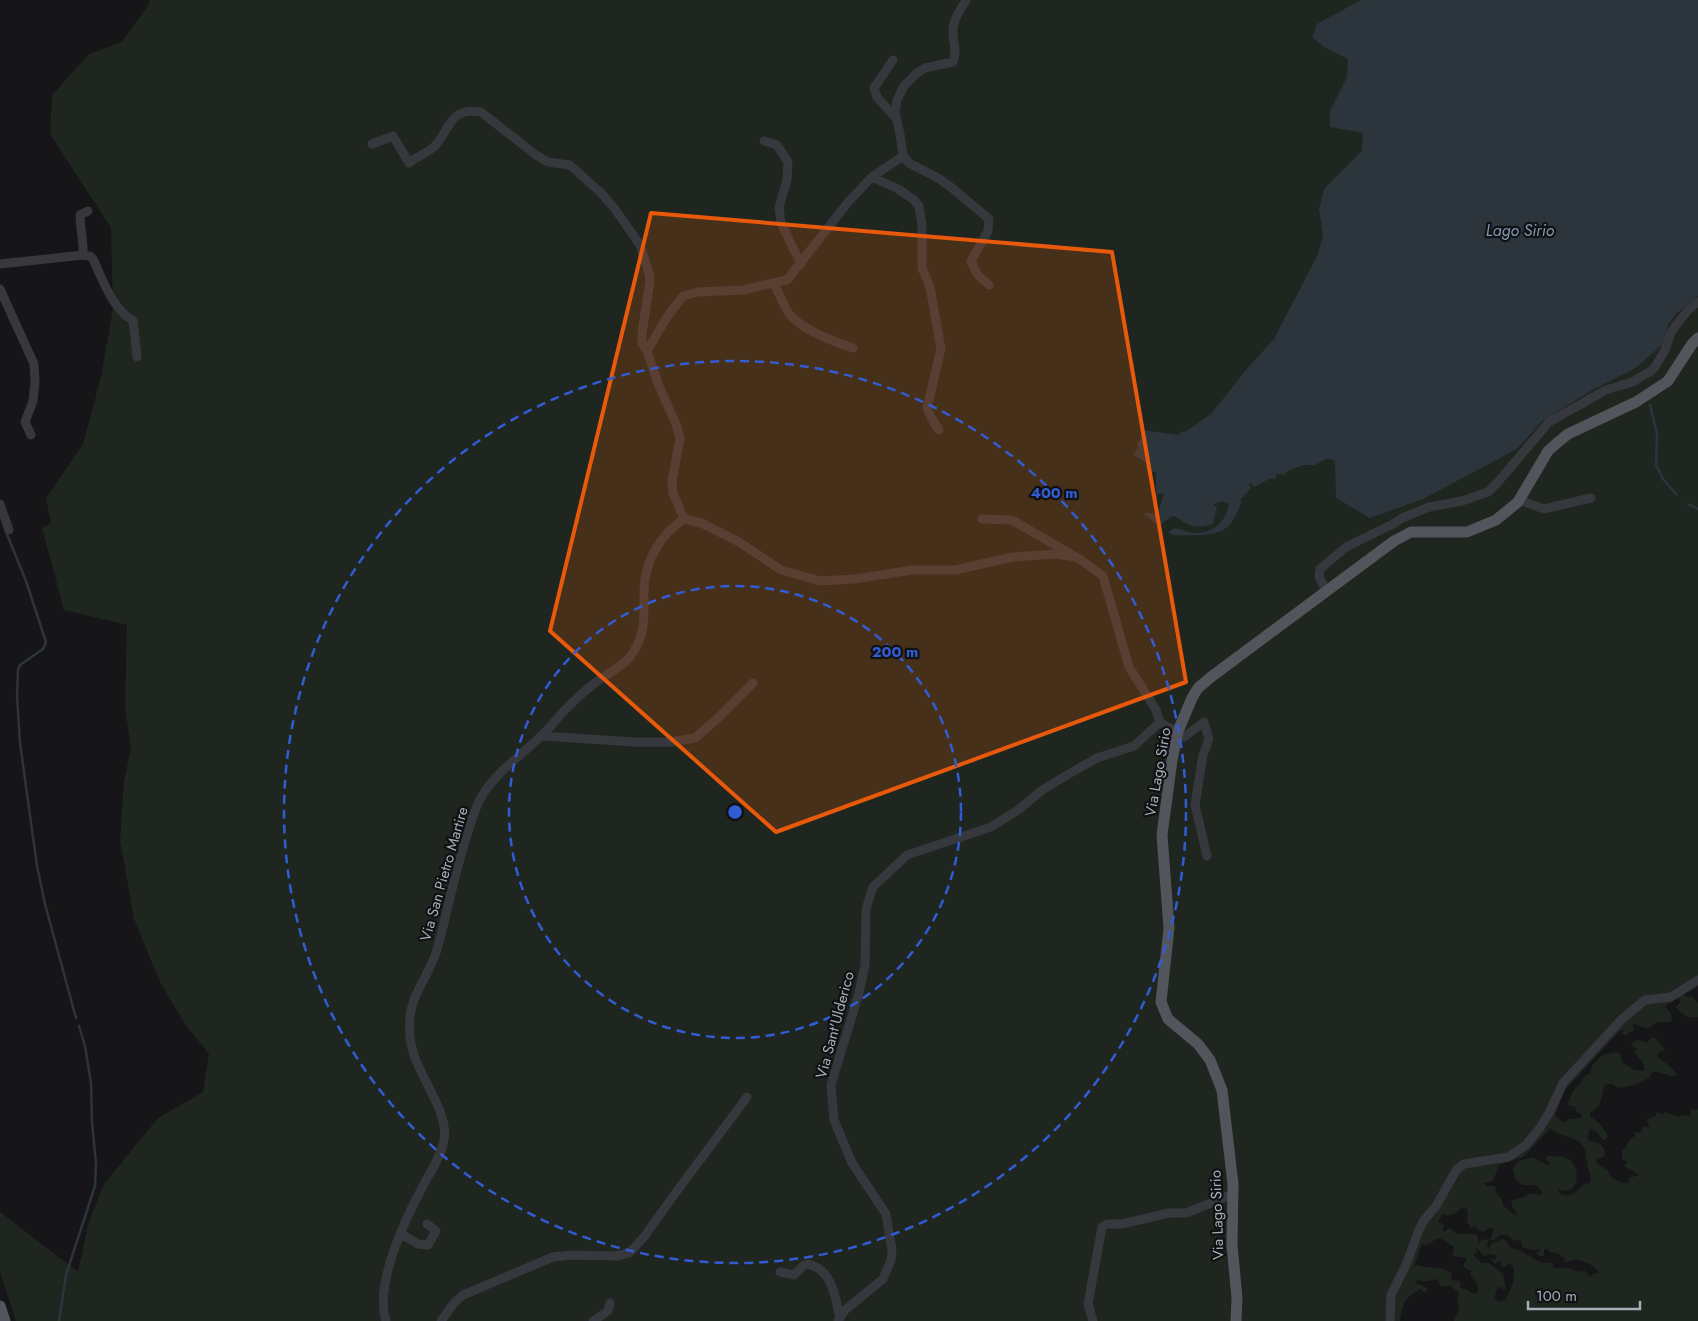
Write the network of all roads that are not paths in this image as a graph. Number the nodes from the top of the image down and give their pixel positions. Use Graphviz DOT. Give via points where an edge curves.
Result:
graph roads {
  1 [pos="966,0"];
  2 [pos="893,60"];
  3 [pos="896,118"];
  4 [pos="764,141"];
  5 [pos="372,144"];
  6 [pos="903,156"];
  7 [pos="872,177"];
  8 [pos="88,211"];
  9 [pos="83,255"];
  10 [pos="0,264"];
  11 [pos="801,264"];
  12 [pos="774,284"];
  13 [pos="988,284"];
  14 [pos="0,289"];
  15 [pos="1698,302"];
  16 [pos="1698,338"];
  17 [pos="853,348"];
  18 [pos="647,351"];
  19 [pos="137,357"];
  20 [pos="939,430"];
  21 [pos="31,435"];
  22 [pos="1591,498"];
  23 [pos="1519,500"];
  24 [pos="0,504"];
  25 [pos="684,519"];
  26 [pos="982,519"];
  27 [pos="9,530"];
  28 [pos="1075,557"];
  29 [pos="1324,586"];
  30 [pos="752,683"];
  31 [pos="1160,722"];
  32 [pos="1178,731"];
  33 [pos="542,736"];
  34 [pos="1208,856"];
  35 [pos="1698,980"];
  36 [pos="747,1097"];
  37 [pos="1234,1189"];
  38 [pos="427,1224"];
  39 [pos="401,1234"];
  40 [pos="780,1272"];
  41 [pos="610,1302"];
  42 [pos="0,1306"];
  43 [pos="839,1320"];
  44 [pos="5,1321"];
  45 [pos="386,1321"];
  46 [pos="441,1321"];
  47 [pos="594,1321"];
  48 [pos="1093,1321"];
  49 [pos="1236,1321"];
  50 [pos="1390,1321"];
  1 -- 3 [label="street" via="952,28 953,62 916,72 897,100"];
  2 -- 3 [label="street" via="874,88"];
  3 -- 6 [label="street"];
  4 -- 11 [label="street" via="777,145 788,162 787,180 779,207 782,223"];
  5 -- 18 [label="street" via="393,136 409,163 434,147 456,116 471,111 481,112 548,162 570,165 610,204 640,245 650,281 642,333 642,343"];
  6 -- 7 [label="street"];
  6 -- 13 [label="street" via="909,163 952,188 989,219 988,230 971,261 977,274"];
  7 -- 11 [label="street"];
  7 -- 20 [label="street" via="898,189 919,206 922,268 930,287 941,349 928,408"];
  8 -- 9 [label="street" via="80,215"];
  9 -- 10 [label="street"];
  9 -- 19 [label="street" via="94,259 118,309 133,320"];
  11 -- 12 [label="street" via="787,280"];
  12 -- 17 [label="street" via="791,316 818,333"];
  12 -- 18 [label="street" via="683,296"];
  14 -- 21 [label="street" via="34,364 33,401 25,422"];
  15 -- 29 [label="street" via="1671,332 1665,350 1651,371 1632,382 1606,390 1549,422 1488,492 1429,507 1346,547 1320,569 1319,577"];
  16 -- 23 [label="main road, Via Lago Sirio" via="1662,386 1568,434 1548,451"];
  18 -- 25 [label="street" via="680,438 672,481"];
  22 -- 23 [label="street" via="1544,508"];
  23 -- 32 [label="main road, Via Lago Sirio" via="1502,516 1467,532 1411,532 1394,540 1198,688"];
  24 -- 27 [label="street"];
  25 -- 28 [label="street" via="701,523 738,542 781,570 820,581 912,570 955,570 1013,557 1056,554"];
  25 -- 33 [label="street, Via San Pietro Martire" via="667,531 652,557 645,578 642,634 629,657 577,698"];
  26 -- 28 [label="street, Via Lago Sirio" via="1012,520"];
  28 -- 31 [label="street, Via Lago Sirio" via="1104,578 1128,667 1156,710"];
  30 -- 33 [label="street" via="695,738 634,742"];
  31 -- 32 [label="street"];
  31 -- 43 [label="street, Via Sant'Ulderico" via="1134,746 1097,758 1079,768 991,827 907,855 873,887 866,909 865,965 832,1085 834,1120 852,1163 886,1214 892,1250 883,1279 846,1310"];
  32 -- 34 [label="street" via="1184,737 1204,722 1209,739 1194,805"];
  32 -- 37 [label="main road, Via Lago Sirio" via="1162,835 1169,928 1161,1002 1168,1019 1198,1044 1215,1069 1224,1101"];
  33 -- 39 [label="street, Via San Pietro Martire" via="496,776 481,797 454,879 433,963 413,1003 410,1034 413,1054 441,1114 445,1137"];
  35 -- 50 [label="street" via="1671,997 1645,1000 1622,1019 1563,1083 1544,1120 1526,1145 1508,1157 1464,1164 1457,1169 1419,1230 1391,1295"];
  36 -- 46 [label="street" via="629,1253 553,1257 463,1295"];
  37 -- 48 [label="street" via="1186,1213 1104,1225 1088,1304"];
  37 -- 49 [label="main road, Via Lago Sirio" via="1232,1244"];
  38 -- 39 [label="street" via="436,1231 428,1245 418,1244"];
  39 -- 45 [label="street, Via San Pietro Martire" via="384,1290"];
  40 -- 43 [label="street" via="794,1275 808,1264 821,1270 833,1286"];
  41 -- 47 [label="street" via="608,1311"];
  42 -- 44 [label="main road"];
}
